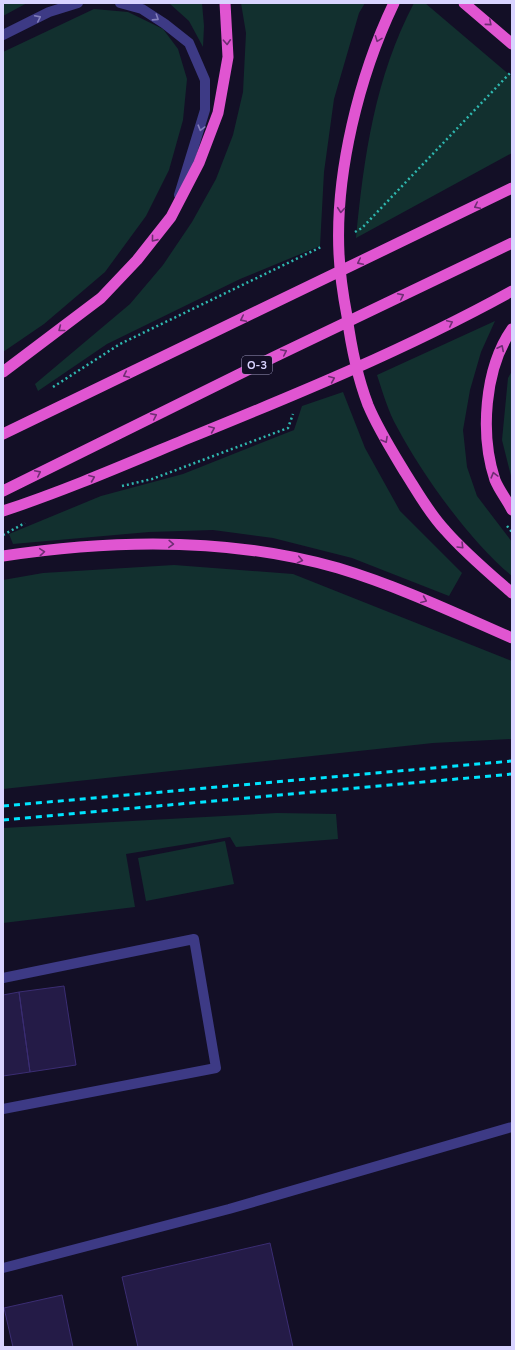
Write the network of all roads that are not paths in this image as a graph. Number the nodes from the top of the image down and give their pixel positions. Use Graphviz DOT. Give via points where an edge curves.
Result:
graph roads {
  1 [pos="78,3"];
  2 [pos="120,3"];
  3 [pos="225,3"];
  4 [pos="394,3"];
  5 [pos="464,3"];
  6 [pos="3,35"];
  7 [pos="512,44"];
  8 [pos="512,188"];
  9 [pos="171,218"];
  10 [pos="512,243"];
  11 [pos="512,291"];
  12 [pos="512,329"];
  13 [pos="3,372"];
  14 [pos="3,434"];
  15 [pos="3,491"];
  16 [pos="512,510"];
  17 [pos="3,511"];
  18 [pos="3,556"];
  19 [pos="512,593"];
  20 [pos="512,638"];
  21 [pos="3,978"];
  22 [pos="3,1109"];
  23 [pos="512,1127"];
  24 [pos="3,1268"];
  6 -- 1 [label="lane, one-way" via="49,12"];
  2 -- 9 [label="lane, one-way" via="142,9 189,43 205,80 205,110"];
  3 -- 9 [label="highway, one-way" via="228,57 218,113 199,163"];
  4 -- 19 [label="highway, one-way" via="382,28 362,87 344,171 339,253 353,352 368,405 385,440 424,503 466,551"];
  5 -- 7 [label="highway, one-way"];
  8 -- 14 [label="highway, one-way"];
  9 -- 13 [label="highway, one-way" via="137,260 101,298"];
  15 -- 10 [label="highway, O-3, one-way" via="246,370"];
  17 -- 11 [label="highway, one-way" via="343,374 476,311"];
  16 -- 12 [label="highway, one-way" via="496,482 489,455 486,427 497,355"];
  18 -- 20 [label="highway, one-way" via="168,543 233,548 338,568 391,586"];
  21 -- 22 [label="lane" via="194,939 216,1068"];
  23 -- 24 [label="lane" via="229,1210"];
}
